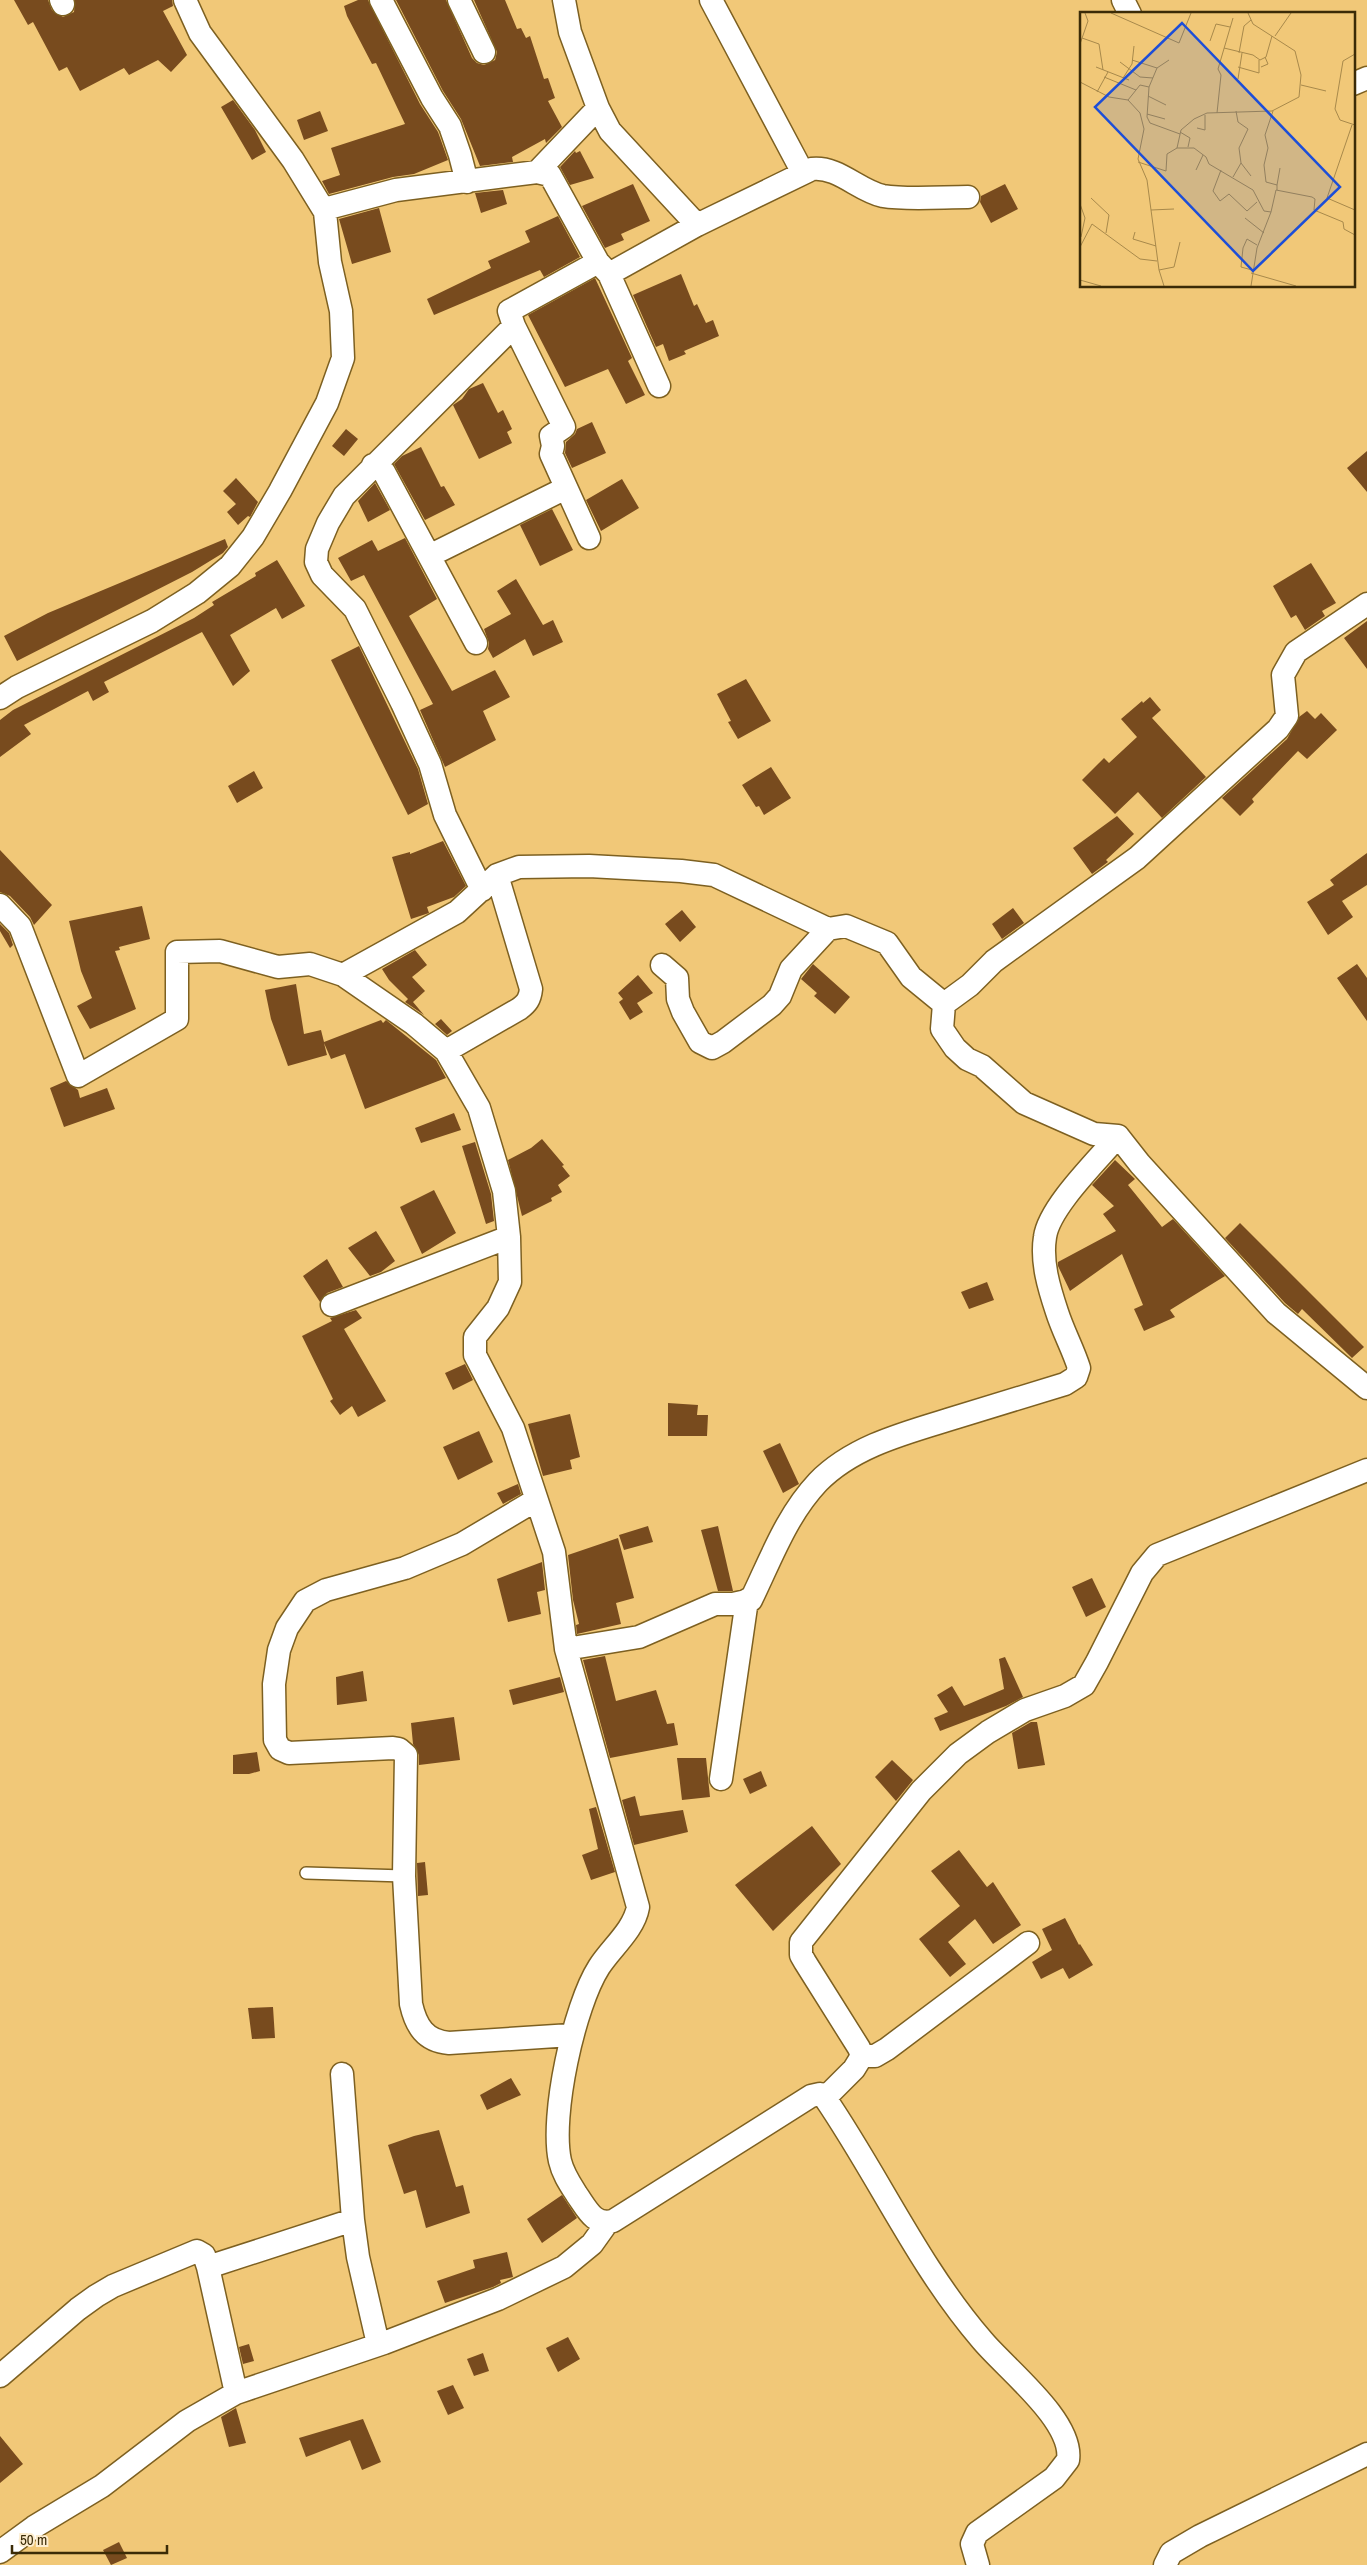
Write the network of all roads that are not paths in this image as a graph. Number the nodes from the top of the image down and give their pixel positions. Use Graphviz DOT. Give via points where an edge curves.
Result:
graph roads {
  1 [pos="185,0"];
  2 [pos="381,0"];
  3 [pos="459,0"];
  4 [pos="564,0"];
  5 [pos="711,0"];
  6 [pos="1124,0"];
  7 [pos="1129,12"];
  8 [pos="484,52"];
  9 [pos="1367,78"];
  10 [pos="1354,84"];
  11 [pos="598,108"];
  12 [pos="537,172"];
  13 [pos="803,173"];
  14 [pos="467,182"];
  15 [pos="968,197"];
  16 [pos="325,212"];
  17 [pos="697,225"];
  18 [pos="604,268"];
  19 [pos="514,326"];
  20 [pos="659,386"];
  21 [pos="373,465"];
  22 [pos="566,488"];
  23 [pos="589,538"];
  24 [pos="431,555"];
  25 [pos="1367,604"];
  26 [pos="476,643"];
  27 [pos="0,698"];
  28 [pos="489,882"];
  29 [pos="0,905"];
  30 [pos="828,929"];
  31 [pos="662,965"];
  32 [pos="343,975"];
  33 [pos="944,1004"];
  34 [pos="446,1051"];
  35 [pos="1118,1136"];
  36 [pos="509,1236"];
  37 [pos="332,1306"];
  38 [pos="1367,1388"];
  39 [pos="1367,1470"];
  40 [pos="536,1500"];
  41 [pos="747,1600"];
  42 [pos="566,1649"];
  43 [pos="720,1779"];
  44 [pos="306,1873"];
  45 [pos="404,1876"];
  46 [pos="1028,1943"];
  47 [pos="571,2035"];
  48 [pos="862,2056"];
  49 [pos="342,2074"];
  50 [pos="825,2098"];
  51 [pos="353,2220"];
  52 [pos="607,2223"];
  53 [pos="208,2267"];
  54 [pos="378,2344"];
  55 [pos="0,2376"];
  56 [pos="236,2393"];
  57 [pos="1367,2454"];
  58 [pos="1,2549"];
  59 [pos="978,2565"];
  60 [pos="1165,2565"];
  1 -- 16 [label="street" via="200,33 293,160"];
  2 -- 14 [label="street" via="450,126"];
  3 -- 8 [label="street"];
  4 -- 11 [label="street" via="570,32"];
  5 -- 13 [label="street"];
  6 -- 7 [label="street"];
  9 -- 10 [label="street"];
  11 -- 12 [label="street"];
  11 -- 17 [label="street" via="617,140"];
  12 -- 14 [label="street"];
  12 -- 18 [label="street" via="550,175"];
  13 -- 15 [label="street" via="827,169 863,189 885,196"];
  13 -- 17 [label="street"];
  14 -- 16 [label="street" via="396,190 332,207"];
  16 -- 27 [label="street" via="330,262 341,311 343,358 327,403 254,537 230,566 197,593 152,621"];
  17 -- 18 [label="street"];
  18 -- 19 [label="street" via="509,311"];
  18 -- 20 [label="street"];
  19 -- 21 [label="street"];
  19 -- 22 [label="street" via="564,427 551,436 551,454"];
  21 -- 24 [label="street" via="384,472"];
  21 -- 28 [label="street" via="344,496 328,523 317,549 316,562 322,575 359,617 430,764 445,815 459,844"];
  22 -- 23 [label="street"];
  22 -- 24 [label="street"];
  24 -- 26 [label="street"];
  25 -- 33 [label="street" via="1296,652 1283,676 1288,707 1287,716 1278,729 1137,858 994,961 970,985"];
  28 -- 30 [label="street" via="519,867 589,866 700,873 733,882"];
  28 -- 32 [label="street" via="457,912"];
  28 -- 34 [label="street" via="530,995 519,1010"];
  29 -- 32 [label="street" via="20,926 78,1076 177,1019 177,952 220,951 278,968 310,964"];
  30 -- 31 [label="street" via="791,969 780,996 772,1006 712,1048 704,1046 696,1036 680,1006 677,978"];
  30 -- 33 [label="street" via="846,926 887,943 911,977"];
  32 -- 34 [label="street" via="414,1024"];
  33 -- 35 [label="street" via="942,1029 955,1048 1024,1102 1094,1134"];
  34 -- 36 [label="street" via="479,1108 504,1191"];
  35 -- 38 [label="street" via="1276,1313"];
  35 -- 41 [label="street" via="1061,1205 1045,1236 1046,1274 1057,1313 1079,1368 1076,1377 1066,1384 880,1443 829,1471 804,1499 771,1552 751,1600"];
  36 -- 37 [label="street"];
  36 -- 40 [label="street" via="510,1282 506,1294 475,1337 475,1354 512,1428"];
  39 -- 48 [label="street" via="1157,1555 1142,1573 1084,1684 1065,1696 1034,1706 988,1732 958,1754 921,1791 801,1942 805,1962"];
  40 -- 42 [label="street" via="554,1552"];
  40 -- 45 [label="street" via="462,1544 405,1568 314,1595 305,1601 287,1628 279,1650 274,1684 277,1745 284,1752 393,1748 403,1751 407,1761"];
  41 -- 42 [label="street" via="715,1604 639,1637"];
  41 -- 43 [label="street"];
  42 -- 47 [label="street" via="638,1907 632,1922 593,1978"];
  44 -- 45 [label="lane"];
  45 -- 47 [label="street" via="411,2004 423,2033 438,2042 448,2043"];
  46 -- 48 [label="street" via="887,2050 875,2056"];
  47 -- 52 [label="street" via="557,2131 560,2162 566,2179 590,2214"];
  48 -- 50 [label="street" via="854,2069"];
  49 -- 51 [label="street"];
  50 -- 52 [label="street" via="820,2094 811,2096"];
  50 -- 59 [label="street" via="894,2212 962,2314 982,2341 1042,2404 1066,2440 1068,2460 1054,2478 976,2533 972,2544"];
  51 -- 53 [label="street"];
  51 -- 54 [label="street"];
  52 -- 54 [label="street" via="592,2244 546,2276"];
  53 -- 55 [label="street" via="204,2255 193,2251 113,2286 78,2308"];
  53 -- 56 [label="street"];
  54 -- 56 [label="street"];
  56 -- 58 [label="street" via="187,2421 102,2486"];
  57 -- 60 [label="street" via="1200,2536 1171,2553"];
}
